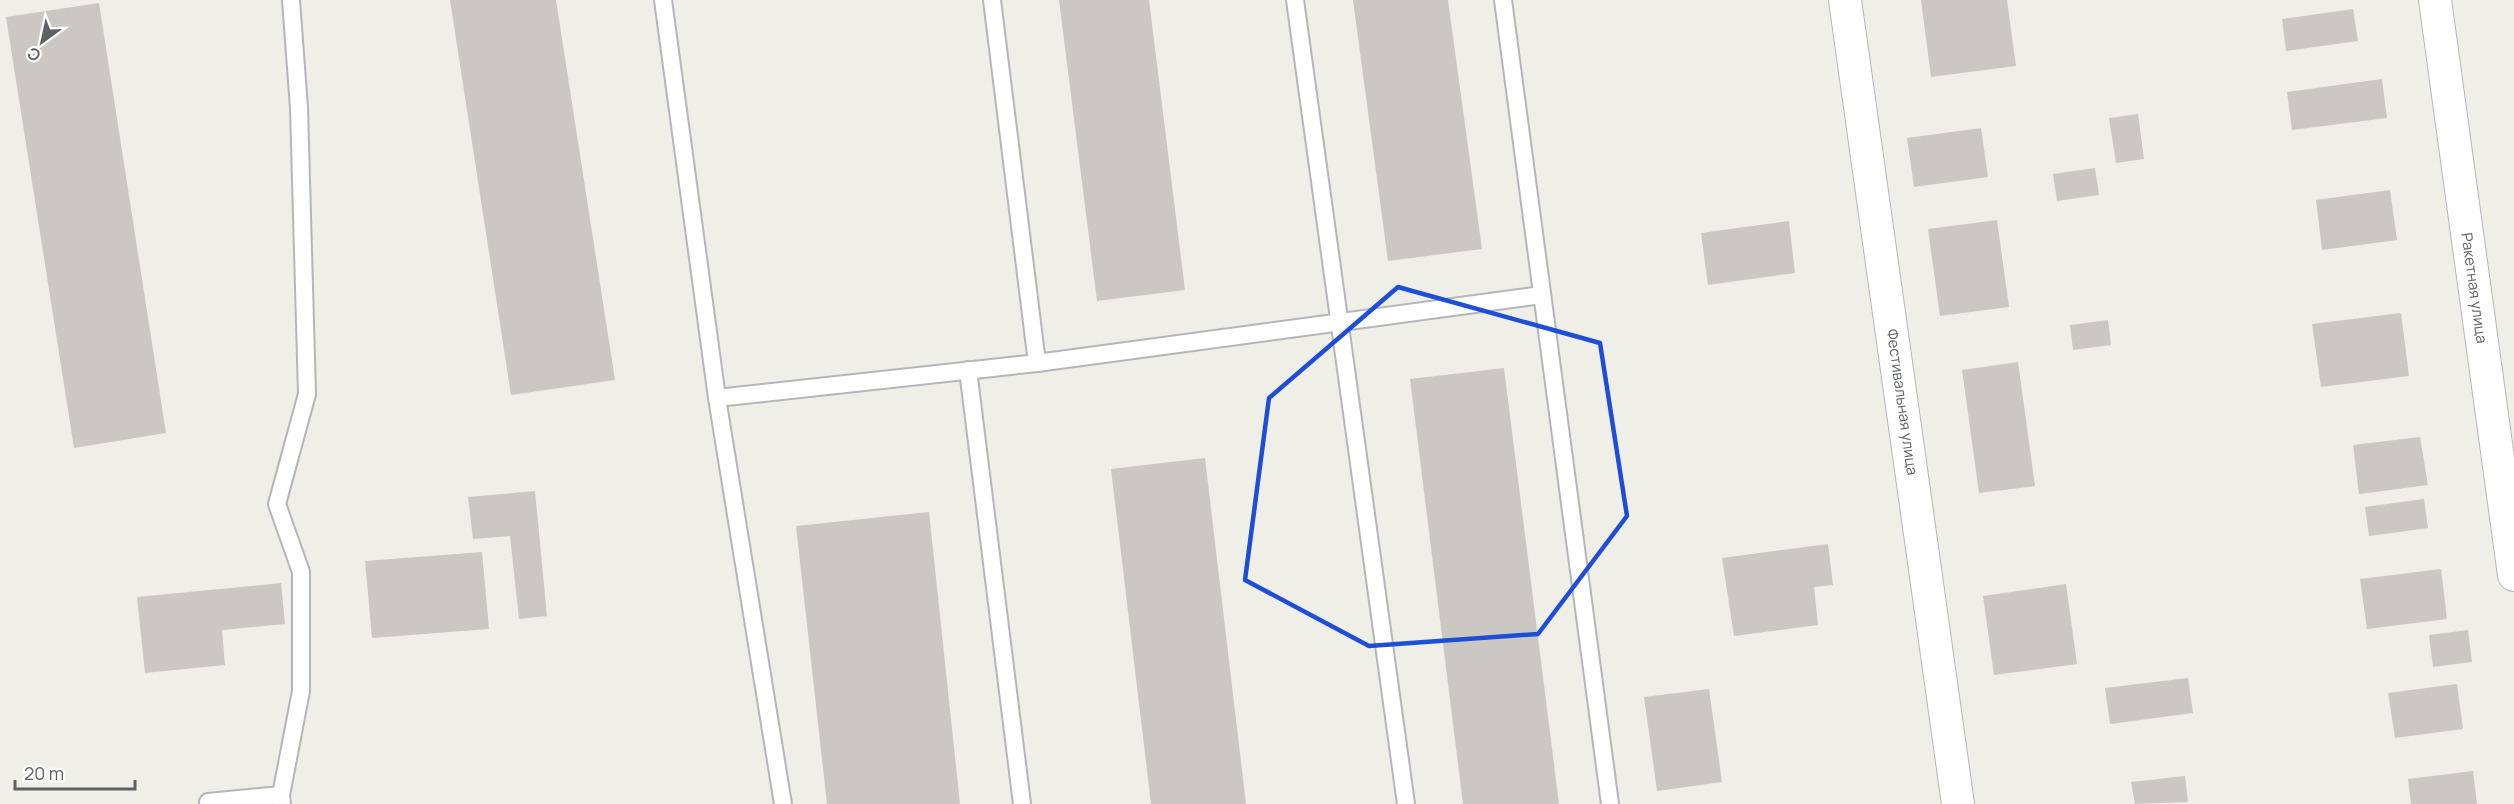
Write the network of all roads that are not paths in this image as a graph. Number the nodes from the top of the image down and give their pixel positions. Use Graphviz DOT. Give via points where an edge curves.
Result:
graph roads {
  1 [pos="291,0"];
  2 [pos="663,0"];
  3 [pos="992,0"];
  4 [pos="1295,0"];
  5 [pos="1503,0"];
  6 [pos="1845,0"];
  7 [pos="2435,0"];
  8 [pos="1542,295"];
  9 [pos="1339,322"];
  10 [pos="1037,363"];
  11 [pos="968,370"];
  12 [pos="717,398"];
  13 [pos="2514,575"];
  14 [pos="281,800"];
  15 [pos="208,802"];
  16 [pos="783,804"];
  17 [pos="1022,804"];
  18 [pos="1406,804"];
  19 [pos="1610,804"];
  20 [pos="1958,804"];
  1 -- 14 [label="lane" via="299,108 307,394 277,504 301,572 301,691"];
  2 -- 12 [label="lane"];
  3 -- 10 [label="lane"];
  4 -- 9 [label="lane"];
  5 -- 8 [label="lane"];
  6 -- 20 [label="street, Фестивальная улица"];
  7 -- 13 [label="street, Ракетная улица"];
  8 -- 9 [label="lane"];
  8 -- 19 [label="lane"];
  9 -- 10 [label="lane"];
  9 -- 18 [label="lane"];
  10 -- 11 [label="lane"];
  11 -- 12 [label="lane"];
  11 -- 17 [label="lane"];
  12 -- 16 [label="lane"];
  14 -- 15 [label="lane"];
}
